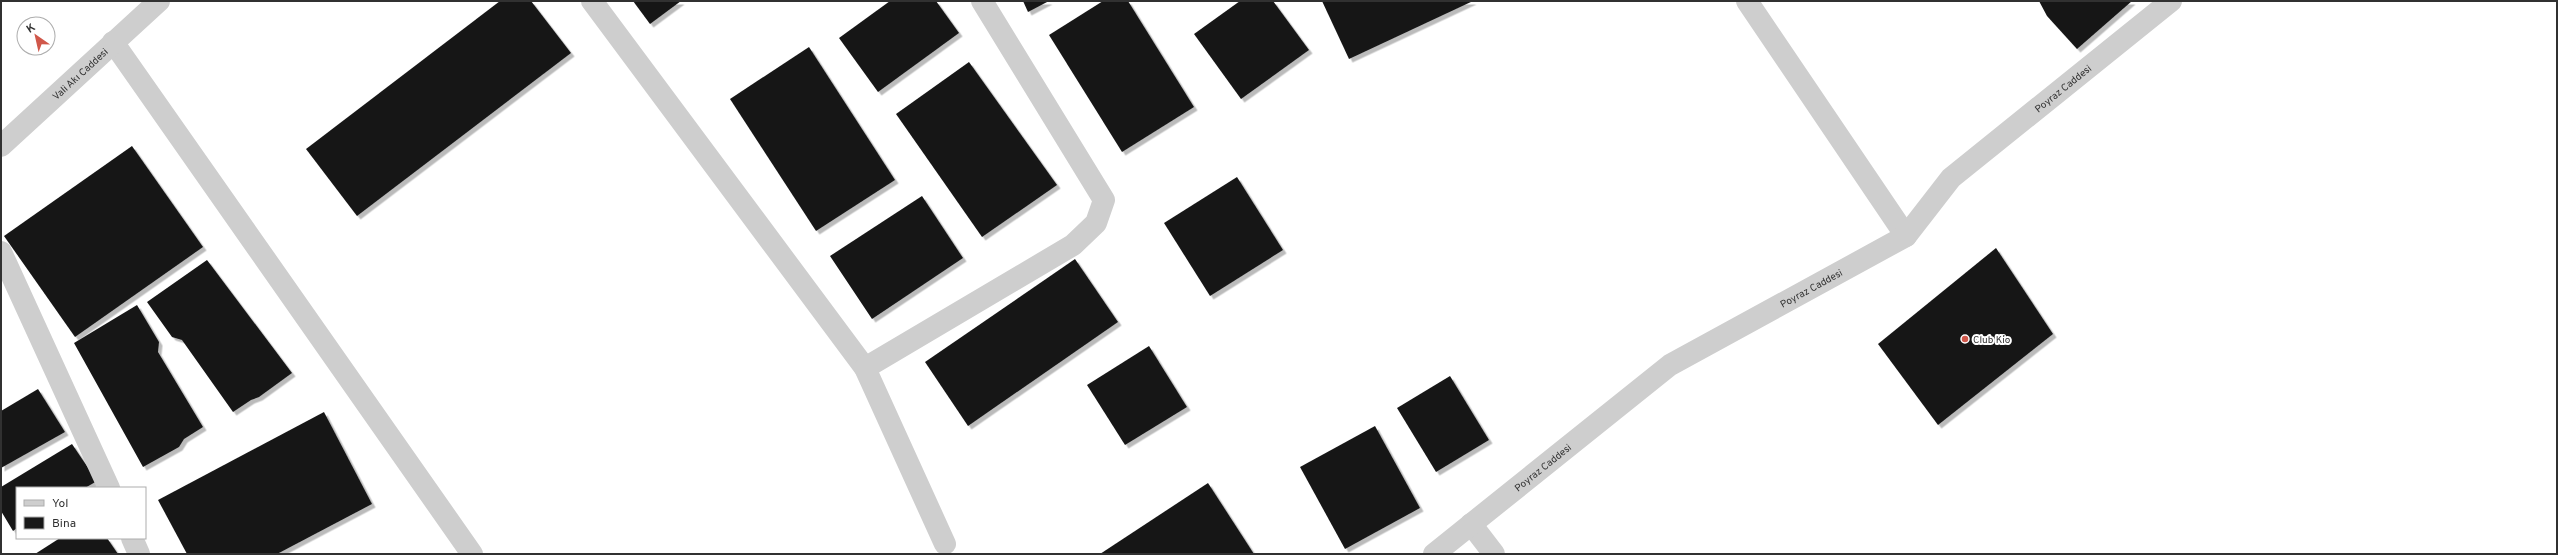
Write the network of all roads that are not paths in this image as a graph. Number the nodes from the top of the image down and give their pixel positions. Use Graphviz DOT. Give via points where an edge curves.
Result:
graph roads {
  1 [pos="159,1"];
  2 [pos="592,1"];
  3 [pos="982,1"];
  4 [pos="1747,1"];
  5 [pos="2171,1"];
  6 [pos="113,42"];
  7 [pos="1,146"];
  8 [pos="1906,236"];
  9 [pos="1,252"];
  10 [pos="865,368"];
  11 [pos="109,487"];
  12 [pos="1471,524"];
  13 [pos="132,539"];
  14 [pos="946,544"];
  15 [pos="139,554"];
  16 [pos="472,554"];
  17 [pos="1434,554"];
  18 [pos="1494,554"];
  1 -- 6 [label="street, Vali Akı Caddesi"];
  2 -- 10 [label="street"];
  3 -- 10 [label="street" via="1104,200 1096,222 1073,245"];
  4 -- 8 [label="street"];
  5 -- 8 [label="street, Poyraz Caddesi" via="1951,178"];
  6 -- 7 [label="street, Vali Akı Caddesi"];
  6 -- 16 [label="street"];
  8 -- 12 [label="street, Poyraz Caddesi" via="1670,365"];
  9 -- 11 [label="street"];
  10 -- 14 [label="street"];
  12 -- 17 [label="street, Poyraz Caddesi"];
  12 -- 18 [label="street"];
  13 -- 15 [label="street"];
}
